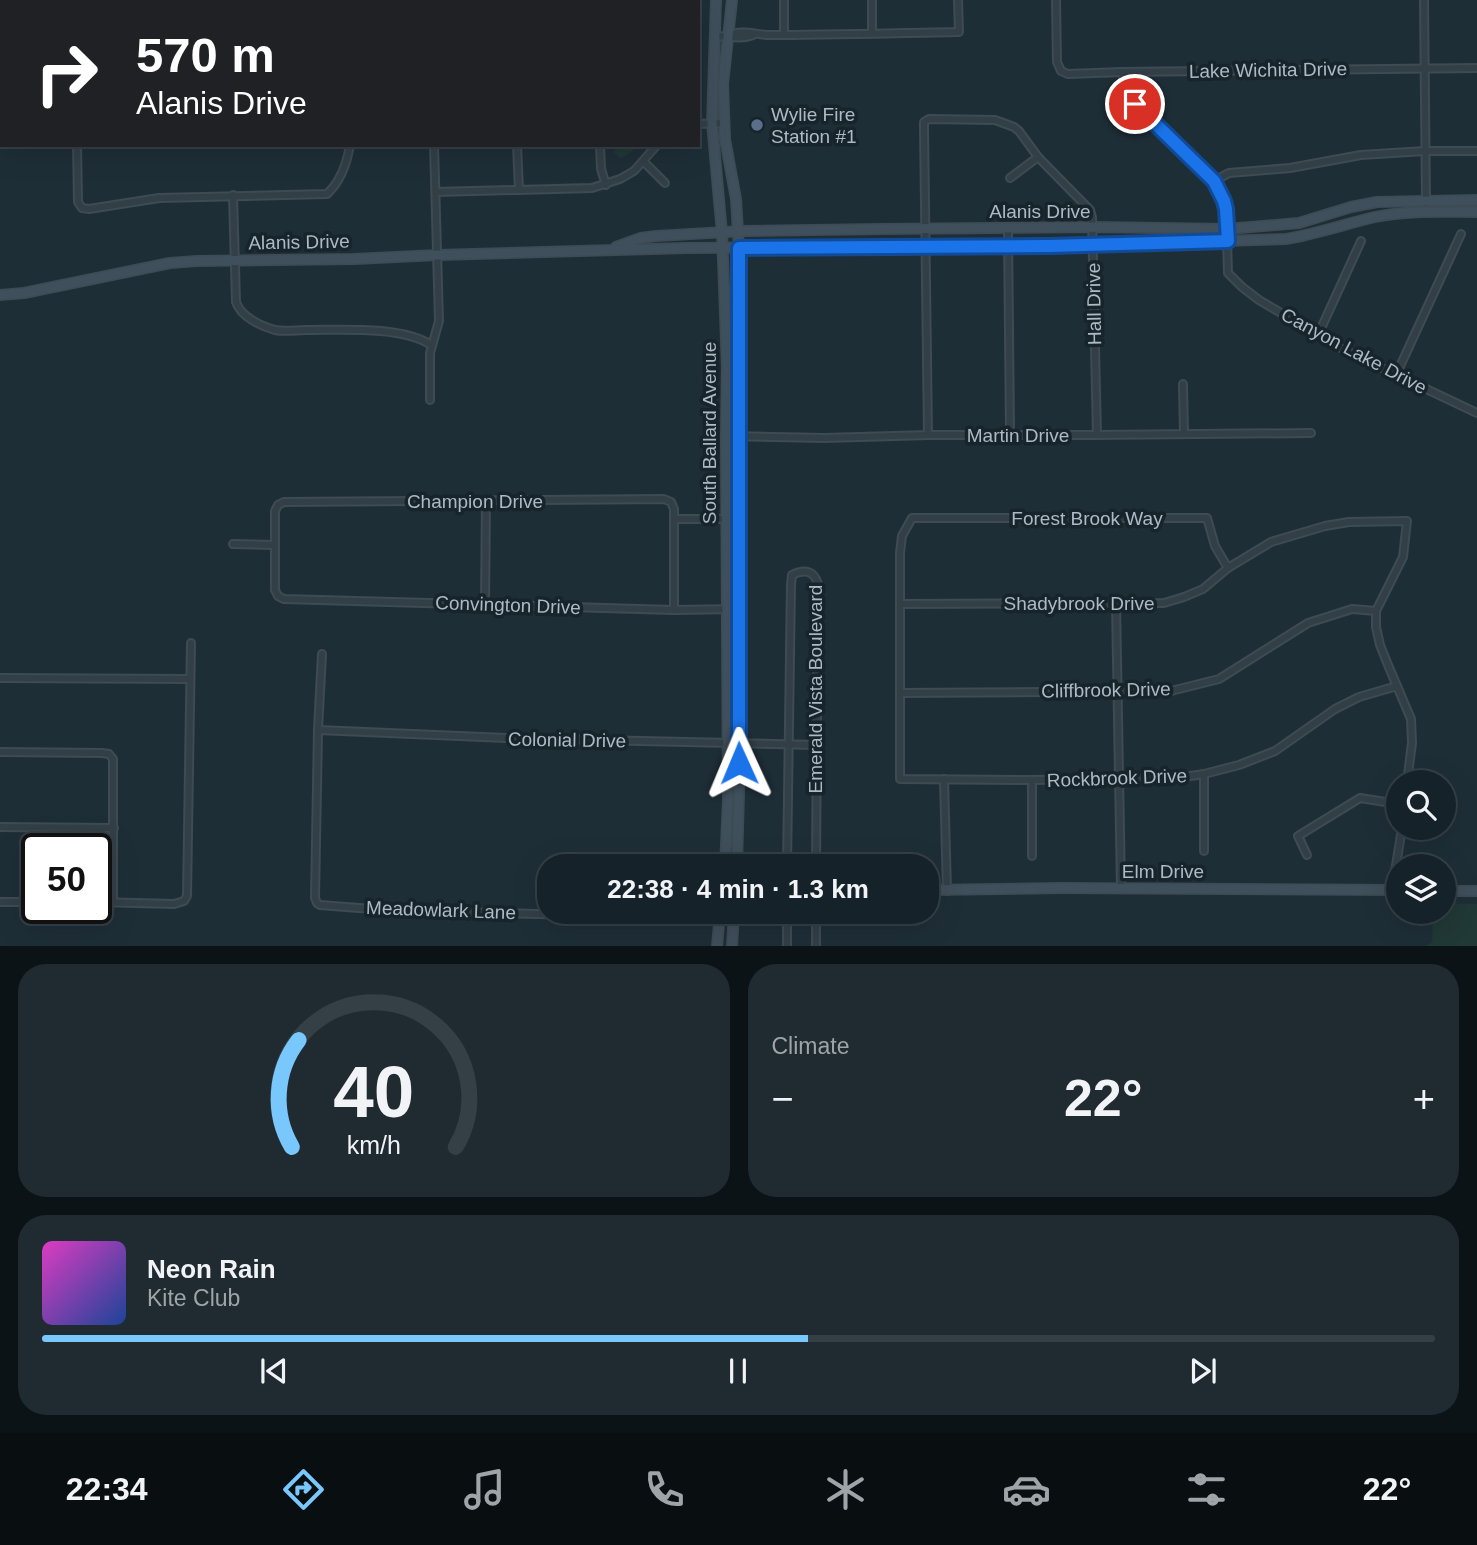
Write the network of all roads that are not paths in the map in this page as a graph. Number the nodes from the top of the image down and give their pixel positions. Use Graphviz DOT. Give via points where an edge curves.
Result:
graph roads {
  1 [pos="716,0"];
  2 [pos="732,0"];
  3 [pos="783,0"];
  4 [pos="872,0"];
  5 [pos="958,0"];
  6 [pos="1056,0"];
  7 [pos="1424,0"];
  8 [pos="872,33"];
  9 [pos="785,35"];
  10 [pos="714,36"];
  11 [pos="729,36"];
  12 [pos="1477,68"];
  13 [pos="1424,69"];
  14 [pos="1122,72"];
  15 [pos="712,123"];
  16 [pos="725,123"];
  17 [pos="700,124"];
  18 [pos="77,147"];
  19 [pos="350,147"];
  20 [pos="434,147"];
  21 [pos="517,147"];
  22 [pos="600,147"];
  23 [pos="655,147"];
  24 [pos="1424,151"];
  25 [pos="1477,151"];
  26 [pos="1038,157"];
  27 [pos="644,162"];
  28 [pos="1010,178"];
  29 [pos="1214,181"];
  30 [pos="664,183"];
  31 [pos="606,185"];
  32 [pos="519,190"];
  33 [pos="436,192"];
  34 [pos="233,195"];
  35 [pos="1426,200"];
  36 [pos="1477,200"];
  37 [pos="1426,212"];
  38 [pos="1477,212"];
  39 [pos="1093,228"];
  40 [pos="925,229"];
  41 [pos="1008,229"];
  42 [pos="1227,229"];
  43 [pos="739,232"];
  44 [pos="722,233"];
  45 [pos="1461,234"];
  46 [pos="1228,241"];
  47 [pos="1362,241"];
  48 [pos="1093,244"];
  49 [pos="925,246"];
  50 [pos="1008,246"];
  51 [pos="723,248"];
  52 [pos="739,248"];
  53 [pos="603,250"];
  54 [pos="438,254"];
  55 [pos="236,260"];
  56 [pos="0,295"];
  57 [pos="1318,335"];
  58 [pos="431,345"];
  59 [pos="1396,375"];
  60 [pos="1183,384"];
  61 [pos="430,400"];
  62 [pos="1476,410"];
  63 [pos="1311,433"];
  64 [pos="1184,434"];
  65 [pos="928,435"];
  66 [pos="1010,435"];
  67 [pos="1097,435"];
  68 [pos="726,436"];
  69 [pos="738,436"];
  70 [pos="486,500"];
  71 [pos="674,519"];
  72 [pos="726,519"];
  73 [pos="233,544"];
  74 [pos="274,545"];
  75 [pos="1228,568"];
  76 [pos="1116,603"];
  77 [pos="900,604"];
  78 [pos="485,605"];
  79 [pos="727,609"];
  80 [pos="739,609"];
  81 [pos="674,610"];
  82 [pos="1376,611"];
  83 [pos="191,643"];
  84 [pos="322,654"];
  85 [pos="0,678"];
  86 [pos="190,679"];
  87 [pos="1397,686"];
  88 [pos="1117,691"];
  89 [pos="900,693"];
  90 [pos="318,730"];
  91 [pos="727,743"];
  92 [pos="738,744"];
  93 [pos="789,744"];
  94 [pos="817,745"];
  95 [pos="0,752"];
  96 [pos="1409,770"];
  97 [pos="1204,774"];
  98 [pos="944,779"];
  99 [pos="1120,779"];
  100 [pos="1032,780"];
  101 [pos="1386,801"];
  102 [pos="0,827"];
  103 [pos="114,828"];
  104 [pos="1204,852"];
  105 [pos="725,854"];
  106 [pos="737,854"];
  107 [pos="787,854"];
  108 [pos="816,854"];
  109 [pos="1307,855"];
  110 [pos="1032,856"];
  111 [pos="1121,888"];
  112 [pos="1386,890"];
  113 [pos="939,891"];
  114 [pos="947,891"];
  115 [pos="1456,891"];
  116 [pos="1477,891"];
  117 [pos="0,902"];
  118 [pos="21,902"];
  119 [pos="113,902"];
  120 [pos="537,912"];
  121 [pos="719,924"];
  122 [pos="733,924"];
  123 [pos="787,924"];
  124 [pos="816,924"];
  125 [pos="717,946"];
  126 [pos="732,946"];
  127 [pos="787,946"];
  128 [pos="816,946"];
  1 -- 10 [label="main road, South Ballard Avenue"];
  2 -- 11 [label="main road, South Ballard Avenue"];
  3 -- 9 [label="street"];
  4 -- 8 [label="street"];
  5 -- 8 [label="street" via="959,32"];
  6 -- 14 [label="street, Lake Wichita Drive" via="1061,71"];
  7 -- 13 [label="street"];
  8 -- 9 [label="street"];
  9 -- 11 [label="street"];
  10 -- 11 [label="street"];
  10 -- 15 [label="main road, South Ballard Avenue"];
  11 -- 16 [label="main road, South Ballard Avenue" via="723,84"];
  12 -- 13 [label="street, Lake Wichita Drive"];
  13 -- 14 [label="street, Lake Wichita Drive"];
  13 -- 24 [label="street"];
  14 -- 29 [label="street, Canyon Lake Drive" via="1135,104"];
  15 -- 16 [label="street"];
  15 -- 17 [label="street"];
  15 -- 44 [label="main road, South Ballard Avenue"];
  16 -- 43 [label="main road, South Ballard Avenue"];
  18 -- 34 [label="street" via="78,202 82,208"];
  19 -- 34 [label="street" via="330,192"];
  20 -- 33 [label="street"];
  21 -- 32 [label="street"];
  22 -- 31 [label="street"];
  23 -- 27 [label="street"];
  24 -- 25 [label="street"];
  24 -- 29 [label="street" via="1229,173"];
  24 -- 35 [label="street"];
  26 -- 28 [label="street"];
  26 -- 39 [label="street, Hall Drive" via="1090,210"];
  26 -- 40 [label="street, Hall Drive" via="1020,131 1005,123 924,122"];
  27 -- 30 [label="street"];
  27 -- 31 [label="street"];
  29 -- 42 [label="street, Canyon Lake Drive" via="1224,201"];
  31 -- 32 [label="street"];
  32 -- 33 [label="street"];
  33 -- 54 [label="street"];
  34 -- 55 [label="street"];
  35 -- 36 [label="main road, Alanis Drive"];
  35 -- 37 [label="street"];
  35 -- 42 [label="main road, Alanis Drive" via="1377,202 1299,223"];
  37 -- 38 [label="main road, Alanis Drive"];
  37 -- 46 [label="main road, Alanis Drive" via="1376,217 1286,240"];
  39 -- 41 [label="main road, Alanis Drive"];
  39 -- 42 [label="main road, Alanis Drive"];
  39 -- 48 [label="street, Hall Drive"];
  40 -- 41 [label="main road, Alanis Drive"];
  40 -- 43 [label="main road, Alanis Drive"];
  40 -- 49 [label="street"];
  41 -- 50 [label="street"];
  42 -- 46 [label="street, Canyon Lake Drive"];
  43 -- 44 [label="main road, Alanis Drive"];
  43 -- 52 [label="main road, South Ballard Avenue"];
  44 -- 51 [label="main road, South Ballard Avenue"];
  44 -- 53 [label="main road, Alanis Drive" via="641,238"];
  45 -- 59 [label="street"];
  46 -- 48 [label="main road, Alanis Drive"];
  46 -- 57 [label="street, Canyon Lake Drive" via="1228,273 1242,288"];
  47 -- 57 [label="street"];
  48 -- 50 [label="main road, Alanis Drive"];
  48 -- 67 [label="street, Hall Drive"];
  49 -- 50 [label="main road, Alanis Drive"];
  49 -- 52 [label="main road, Alanis Drive"];
  49 -- 65 [label="street"];
  50 -- 66 [label="street"];
  51 -- 52 [label="main road, Alanis Drive"];
  51 -- 53 [label="main road, Alanis Drive"];
  51 -- 68 [label="main road, South Ballard Avenue"];
  52 -- 69 [label="main road, South Ballard Avenue"];
  53 -- 54 [label="main road, Alanis Drive"];
  54 -- 55 [label="main road, Alanis Drive"];
  54 -- 58 [label="street" via="439,321"];
  55 -- 56 [label="main road, Alanis Drive" via="170,263"];
  55 -- 58 [label="street" via="237,307 255,323 277,330 384,332 420,338"];
  57 -- 59 [label="street, Canyon Lake Drive"];
  58 -- 61 [label="street"];
  59 -- 62 [label="street, Canyon Lake Drive"];
  60 -- 64 [label="street"];
  63 -- 64 [label="street, Martin Drive"];
  64 -- 67 [label="street, Martin Drive"];
  65 -- 66 [label="street, Martin Drive"];
  65 -- 69 [label="street, Martin Drive"];
  66 -- 67 [label="street, Martin Drive"];
  68 -- 69 [label="street, Martin Drive"];
  68 -- 72 [label="main road, South Ballard Avenue"];
  69 -- 80 [label="main road, South Ballard Avenue"];
  70 -- 71 [label="street, Champion Drive" via="664,499 671,502"];
  70 -- 74 [label="street, Champion Drive" via="285,502 275,511"];
  70 -- 78 [label="street"];
  71 -- 72 [label="street"];
  71 -- 81 [label="street"];
  72 -- 79 [label="main road, South Ballard Avenue"];
  73 -- 74 [label="street"];
  74 -- 78 [label="street, Convington Drive" via="275,590 288,600"];
  75 -- 76 [label="street, Shadybrook Drive" via="1203,589 1184,597 1164,603"];
  75 -- 77 [label="street, Forest Brook Way" via="1207,518 912,519 902,536"];
  75 -- 82 [label="street, Shadybrook Drive" via="1271,542 1325,526 1407,521 1403,557"];
  76 -- 77 [label="street, Shadybrook Drive"];
  76 -- 88 [label="street"];
  77 -- 89 [label="street"];
  78 -- 81 [label="street, Convington Drive"];
  79 -- 80 [label="street, Convington Drive"];
  79 -- 81 [label="street, Convington Drive"];
  79 -- 91 [label="main road, South Ballard Avenue"];
  80 -- 92 [label="main road, South Ballard Avenue"];
  82 -- 87 [label="street" via="1380,645"];
  82 -- 88 [label="street, Cliffbrook Drive" via="1352,609 1308,623 1219,678 1171,691"];
  83 -- 86 [label="street"];
  84 -- 90 [label="street"];
  85 -- 86 [label="street"];
  86 -- 119 [label="street" via="188,891 184,901 174,904"];
  87 -- 96 [label="street" via="1411,719"];
  87 -- 97 [label="street, Rockbrook Drive" via="1335,709 1275,751"];
  88 -- 89 [label="street, Cliffbrook Drive"];
  88 -- 99 [label="street"];
  89 -- 98 [label="street, Rockbrook Drive" via="901,779"];
  90 -- 91 [label="street, Colonial Drive"];
  90 -- 120 [label="street, Meadowlark Lane" via="317,903"];
  91 -- 92 [label="street, Colonial Drive"];
  91 -- 105 [label="main road, South Ballard Avenue"];
  92 -- 93 [label="street, Colonial Drive"];
  92 -- 106 [label="main road, South Ballard Avenue"];
  93 -- 94 [label="street, Colonial Drive"];
  93 -- 94 [label="street, Emerald Vista Boulevard" via="791,584 792,575 808,571 818,584"];
  93 -- 107 [label="street, Emerald Vista Boulevard"];
  94 -- 108 [label="street, Emerald Vista Boulevard"];
  95 -- 103 [label="street" via="111,756"];
  97 -- 99 [label="street, Rockbrook Drive"];
  97 -- 104 [label="street"];
  98 -- 100 [label="street, Rockbrook Drive"];
  98 -- 114 [label="street"];
  99 -- 100 [label="street, Rockbrook Drive"];
  99 -- 111 [label="street"];
  100 -- 110 [label="street"];
  101 -- 109 [label="street" via="1360,798 1298,836"];
  102 -- 103 [label="street"];
  103 -- 119 [label="street"];
  111 -- 112 [label="main road, Elm Drive"];
  111 -- 114 [label="main road, Elm Drive"];
  113 -- 114 [label="main road, Elm Drive"];
  115 -- 116 [label="main road"];
  117 -- 118 [label="street"];
  121 -- 125 [label="main road"];
  122 -- 126 [label="main road"];
  123 -- 127 [label="street"];
  124 -- 128 [label="street"];
}
